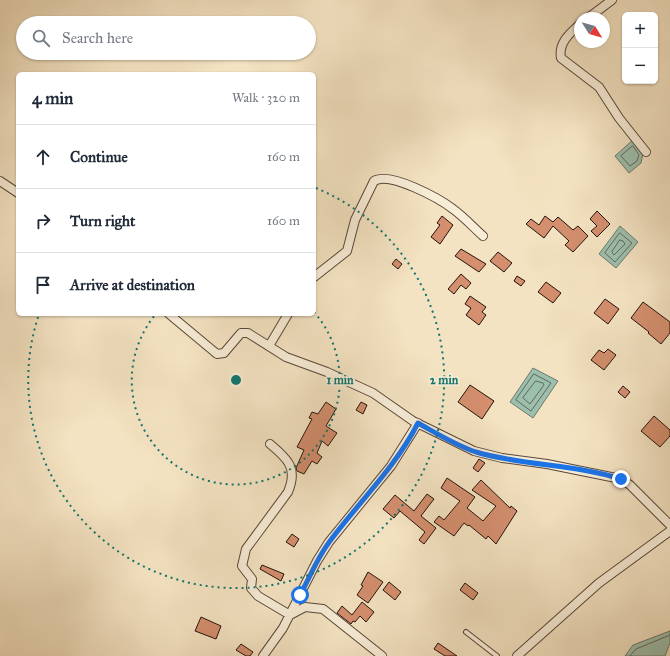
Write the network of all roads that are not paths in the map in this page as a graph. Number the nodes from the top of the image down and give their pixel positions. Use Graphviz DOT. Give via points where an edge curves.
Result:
graph roads {
  1 [pos="612,0"];
  2 [pos="596,12"];
  3 [pos="574,29"];
  4 [pos="646,152"];
  5 [pos="0,181"];
  6 [pos="16,192"];
  7 [pos="482,236"];
  8 [pos="316,276"];
  9 [pos="171,316"];
  10 [pos="287,316"];
  11 [pos="269,346"];
  12 [pos="418,423"];
  13 [pos="270,444"];
  14 [pos="670,525"];
  15 [pos="670,531"];
  16 [pos="290,615"];
  17 [pos="466,632"];
  18 [pos="263,656"];
  19 [pos="382,656"];
  20 [pos="498,656"];
  21 [pos="517,656"];
  1 -- 2 [label="street"];
  3 -- 4 [label="street" via="560,49 561,58 599,87"];
  5 -- 6 [label="street"];
  7 -- 8 [label="street" via="450,207 415,188 384,178 377,179 355,220 347,251"];
  9 -- 11 [label="street" via="217,354 224,353 241,333 245,332"];
  10 -- 11 [label="street"];
  11 -- 12 [label="street" via="286,357 373,393"];
  12 -- 14 [label="street" via="474,451 621,479"];
  12 -- 16 [label="street" via="391,466 329,542"];
  13 -- 16 [label="street" via="289,463 292,483 246,549 242,566 252,579 251,588 258,596"];
  15 -- 21 [label="street" via="599,583"];
  16 -- 18 [label="street"];
  16 -- 19 [label="street" via="305,608 323,610"];
  17 -- 20 [label="lane"];
}
